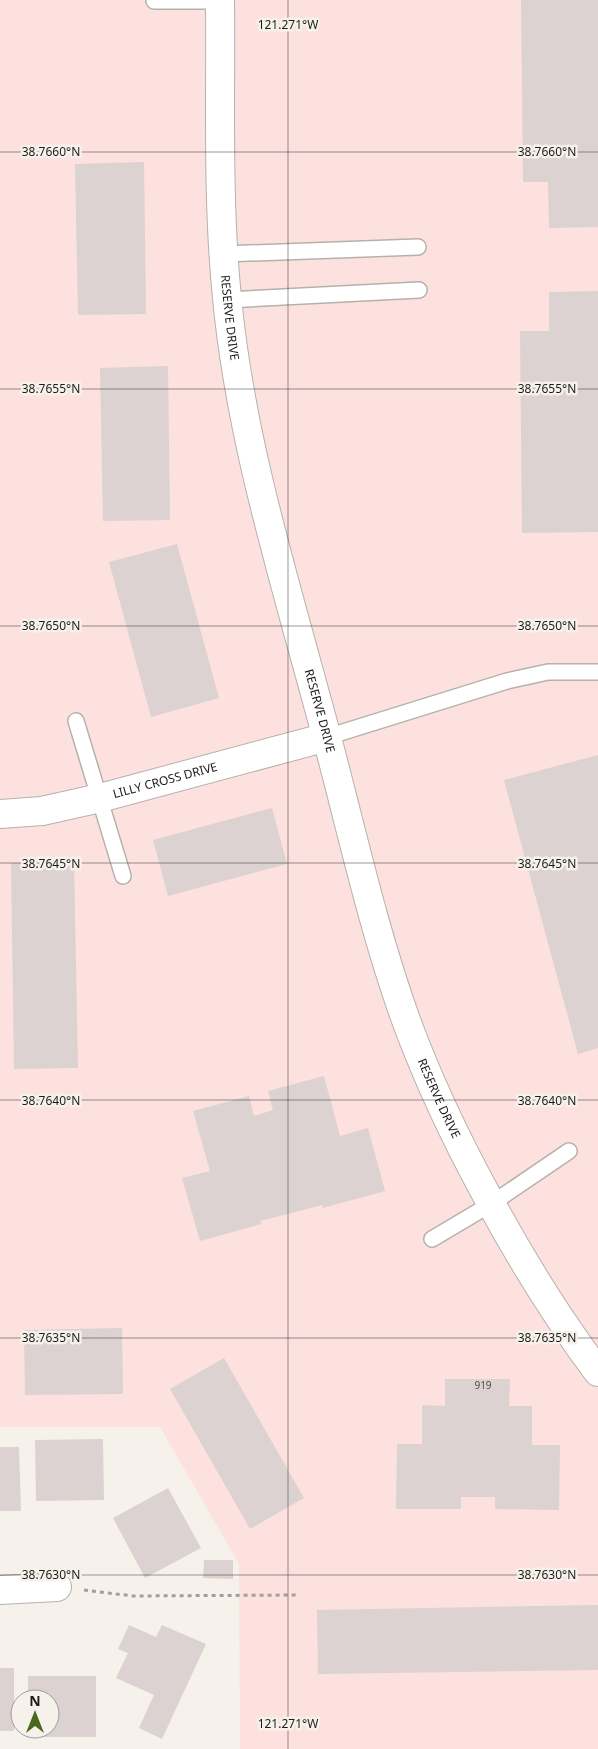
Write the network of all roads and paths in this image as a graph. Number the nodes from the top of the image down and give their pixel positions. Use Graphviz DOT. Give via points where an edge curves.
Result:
graph roads {
  1 [pos="220,0"];
  2 [pos="154,1"];
  3 [pos="418,247"];
  4 [pos="223,254"];
  5 [pos="419,290"];
  6 [pos="227,300"];
  7 [pos="598,672"];
  8 [pos="76,721"];
  9 [pos="327,737"];
  10 [pos="100,798"];
  11 [pos="0,814"];
  12 [pos="123,876"];
  13 [pos="570,1151"];
  14 [pos="492,1204"];
  15 [pos="432,1239"];
  16 [pos="598,1372"];
  17 [pos="57,1587"];
  18 [pos="0,1590"];
  19 [pos="298,1595"];
  1 -- 2 [label="lane"];
  1 -- 4 [label="street, RESERVE DRIVE"];
  3 -- 4 [label="lane"];
  4 -- 6 [label="street, RESERVE DRIVE"];
  5 -- 6 [label="lane"];
  6 -- 9 [label="street, RESERVE DRIVE" via="252,453"];
  7 -- 9 [label="lane" via="548,672 507,681"];
  8 -- 10 [label="lane"];
  9 -- 10 [label="street, LILLY CROSS DRIVE"];
  9 -- 14 [label="street, RESERVE DRIVE" via="365,885 407,1023 444,1113"];
  10 -- 11 [label="street, LILLY CROSS DRIVE" via="42,811"];
  10 -- 12 [label="lane"];
  13 -- 14 [label="lane"];
  14 -- 15 [label="lane"];
  14 -- 16 [label="street, RESERVE DRIVE" via="512,1243"];
  17 -- 18 [label="street"];
  17 -- 19 [label="path" via="133,1596"];
}
